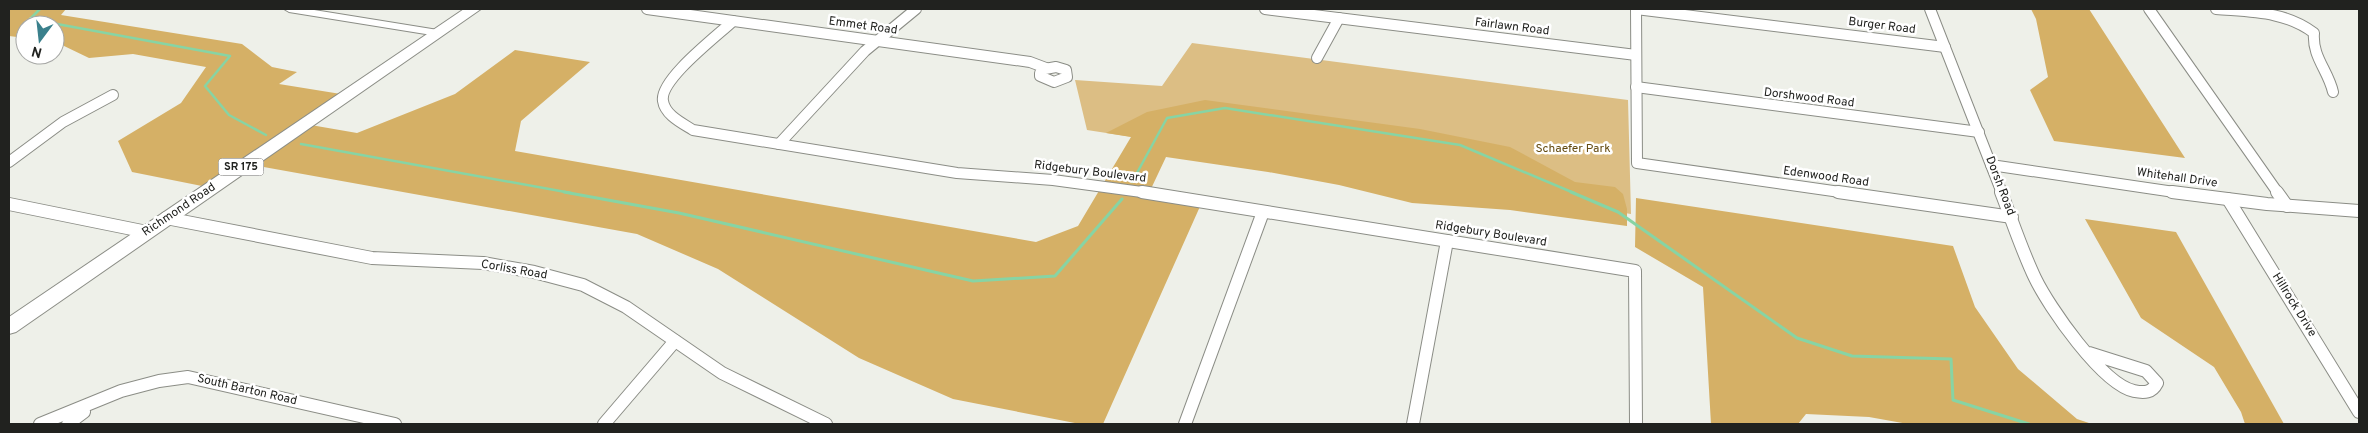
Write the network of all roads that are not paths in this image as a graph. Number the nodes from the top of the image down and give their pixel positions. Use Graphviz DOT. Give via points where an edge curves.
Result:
graph roads {
  1 [pos="289,9"];
  2 [pos="474,9"];
  3 [pos="647,9"];
  4 [pos="916,9"];
  5 [pos="1265,9"];
  6 [pos="1636,9"];
  7 [pos="1930,9"];
  8 [pos="2148,9"];
  9 [pos="2216,9"];
  10 [pos="1339,18"];
  11 [pos="733,21"];
  12 [pos="438,33"];
  13 [pos="878,40"];
  14 [pos="1945,46"];
  15 [pos="1636,55"];
  16 [pos="1317,58"];
  17 [pos="1046,68"];
  18 [pos="1636,88"];
  19 [pos="2333,92"];
  20 [pos="113,95"];
  21 [pos="1979,132"];
  22 [pos="779,144"];
  23 [pos="9,162"];
  24 [pos="1637,163"];
  25 [pos="1992,165"];
  26 [pos="2228,199"];
  27 [pos="9,204"];
  28 [pos="2287,206"];
  29 [pos="2359,211"];
  30 [pos="1263,212"];
  31 [pos="2012,217"];
  32 [pos="166,218"];
  33 [pos="147,232"];
  34 [pos="1447,241"];
  35 [pos="9,327"];
  36 [pos="675,341"];
  37 [pos="2089,353"];
  38 [pos="100,400"];
  39 [pos="2359,412"];
  40 [pos="40,424"];
  41 [pos="68,424"];
  42 [pos="395,424"];
  43 [pos="604,424"];
  44 [pos="826,424"];
  45 [pos="1185,424"];
  46 [pos="1412,424"];
  47 [pos="1636,424"];
  1 -- 12 [label="street"];
  2 -- 12 [label="main road, Richmond Road / SR 175"];
  3 -- 11 [label="street, Emmet Road"];
  4 -- 13 [label="street"];
  5 -- 10 [label="street, Fairlawn Road"];
  6 -- 14 [label="street, Burger Road"];
  6 -- 15 [label="street"];
  7 -- 14 [label="street, Dorsh Road"];
  8 -- 28 [label="street"];
  9 -- 19 [label="street" via="2266,14 2306,25 2314,33 2314,55"];
  10 -- 15 [label="street, Fairlawn Road"];
  10 -- 16 [label="street"];
  11 -- 13 [label="street, Emmet Road"];
  11 -- 22 [label="street, Ridgebury Boulevard" via="668,82 663,92 663,106 671,117 693,130"];
  12 -- 32 [label="main road, Richmond Road / SR 175"];
  13 -- 17 [label="street, Emmet Road" via="1030,62"];
  13 -- 22 [label="street"];
  14 -- 21 [label="street, Dorsh Road"];
  15 -- 18 [label="street"];
  18 -- 21 [label="street, Dorshwood Road"];
  18 -- 24 [label="street"];
  20 -- 23 [label="street" via="63,122"];
  21 -- 25 [label="street, Dorsh Road"];
  22 -- 30 [label="street, Ridgebury Boulevard" via="957,173 1084,184"];
  24 -- 31 [label="street, Edenwood Road"];
  25 -- 26 [label="street, Whitehall Drive"];
  25 -- 31 [label="street, Dorsh Road"];
  26 -- 28 [label="street, Whitehall Drive"];
  26 -- 39 [label="street, Hillrock Drive"];
  27 -- 33 [label="street"];
  28 -- 29 [label="street, Whitehall Drive"];
  30 -- 34 [label="street, Ridgebury Boulevard"];
  30 -- 45 [label="street"];
  31 -- 37 [label="street, Dorsh Road" via="2035,278"];
  32 -- 33 [label="main road, Richmond Road / SR 175"];
  32 -- 36 [label="street, Corliss Road" via="372,258 483,263 534,272 583,285 626,307"];
  33 -- 35 [label="main road, Richmond Road / SR 175"];
  34 -- 46 [label="street"];
  34 -- 47 [label="street, Ridgebury Boulevard" via="1635,271"];
  36 -- 43 [label="street"];
  36 -- 44 [label="street, Corliss Road" via="722,373"];
  37 -- 37 [label="street, Dorsh Road" via="2146,371 2154,377 2156,387 2144,392 2123,387"];
  38 -- 40 [label="street, South Barton Road"];
  38 -- 41 [label="street, South Barton Road"];
  38 -- 42 [label="street, South Barton Road" via="164,379 188,378"];
}
